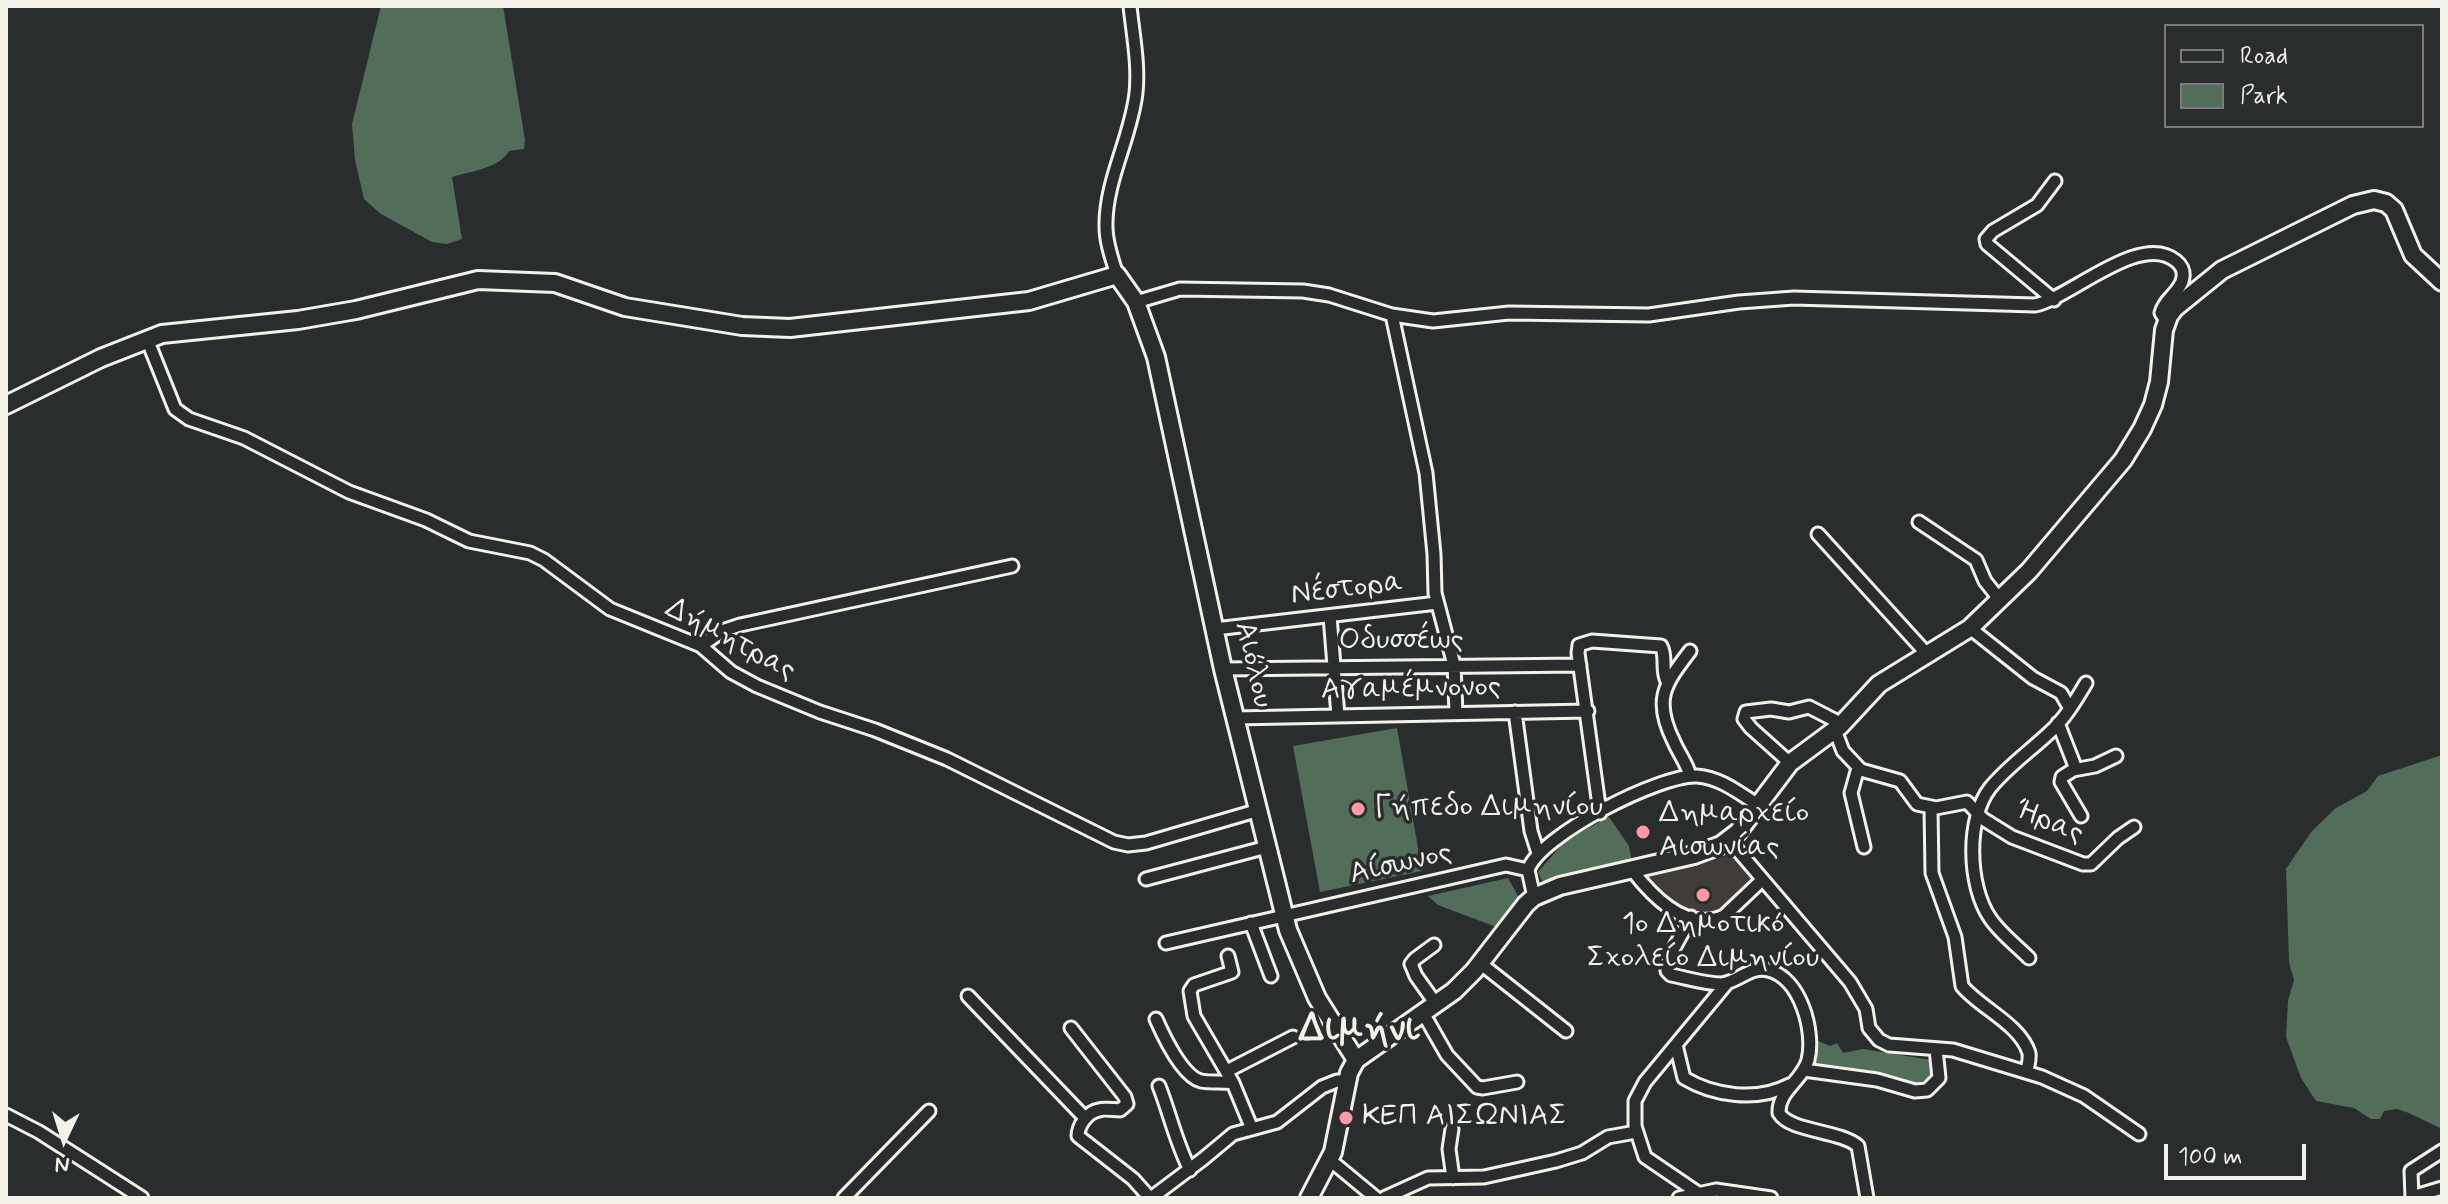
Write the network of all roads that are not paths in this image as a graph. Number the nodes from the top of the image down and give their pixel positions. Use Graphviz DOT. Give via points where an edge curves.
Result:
graph roads {
  1 [pos="1130,6"];
  2 [pos="2055,181"];
  3 [pos="1117,275"];
  4 [pos="2442,282"];
  5 [pos="2054,300"];
  6 [pos="1136,302"];
  7 [pos="1392,315"];
  8 [pos="2167,322"];
  9 [pos="147,339"];
  10 [pos="6,405"];
  11 [pos="1919,522"];
  12 [pos="1818,534"];
  13 [pos="1012,566"];
  14 [pos="2000,600"];
  15 [pos="1437,603"];
  16 [pos="1330,616"];
  17 [pos="1970,628"];
  18 [pos="1215,629"];
  19 [pos="701,646"];
  20 [pos="1690,651"];
  21 [pos="1927,654"];
  22 [pos="1454,665"];
  23 [pos="1580,665"];
  24 [pos="1334,666"];
  25 [pos="1223,669"];
  26 [pos="1667,681"];
  27 [pos="2086,683"];
  28 [pos="2069,707"];
  29 [pos="1588,711"];
  30 [pos="1515,712"];
  31 [pos="1456,713"];
  32 [pos="1338,716"];
  33 [pos="1235,718"];
  34 [pos="2058,723"];
  35 [pos="1839,727"];
  36 [pos="2116,756"];
  37 [pos="1790,763"];
  38 [pos="1858,768"];
  39 [pos="2076,769"];
  40 [pos="1690,776"];
  41 [pos="1758,805"];
  42 [pos="1931,808"];
  43 [pos="1259,810"];
  44 [pos="1600,813"];
  45 [pos="1978,813"];
  46 [pos="2081,816"];
  47 [pos="2134,827"];
  48 [pos="1729,840"];
  49 [pos="1267,847"];
  50 [pos="1864,847"];
  51 [pos="1538,853"];
  52 [pos="1528,870"];
  53 [pos="1632,870"];
  54 [pos="1146,879"];
  55 [pos="1762,880"];
  56 [pos="1534,897"];
  57 [pos="1284,916"];
  58 [pos="1691,917"];
  59 [pos="1251,923"];
  60 [pos="1166,943"];
  61 [pos="1434,945"];
  62 [pos="1228,956"];
  63 [pos="2029,958"];
  64 [pos="1480,963"];
  65 [pos="1271,976"];
  66 [pos="1727,983"];
  67 [pos="968,996"];
  68 [pos="1429,1009"];
  69 [pos="1156,1019"];
  70 [pos="1071,1028"];
  71 [pos="1566,1031"];
  72 [pos="1293,1037"];
  73 [pos="1676,1045"];
  74 [pos="1936,1049"];
  75 [pos="1356,1060"];
  76 [pos="1227,1071"];
  77 [pos="2027,1071"];
  78 [pos="1802,1074"];
  79 [pos="1348,1081"];
  80 [pos="1517,1082"];
  81 [pos="1233,1083"];
  82 [pos="1159,1086"];
  83 [pos="929,1111"];
  84 [pos="6,1115"];
  85 [pos="1085,1118"];
  86 [pos="1252,1129"];
  87 [pos="1452,1129"];
  88 [pos="1636,1132"];
  89 [pos="2139,1134"];
  90 [pos="2442,1151"];
  91 [pos="1330,1160"];
  92 [pos="1190,1170"];
  93 [pos="1453,1178"];
  94 [pos="2442,1188"];
  95 [pos="1698,1193"];
  96 [pos="142,1198"];
  97 [pos="844,1198"];
  98 [pos="1151,1198"];
  99 [pos="1309,1198"];
  100 [pos="1376,1198"];
  101 [pos="1384,1198"];
  102 [pos="1679,1198"];
  103 [pos="1771,1198"];
  104 [pos="1867,1198"];
  105 [pos="2412,1198"];
  1 -- 3 [label="street" via="1135,96 1108,201 1106,229"];
  2 -- 5 [label="street" via="2037,205 1986,239"];
  3 -- 6 [label="street, Αιόλου"];
  3 -- 9 [label="street" via="1029,301 790,328 742,326 625,307 555,283 478,280 325,316 175,331"];
  4 -- 8 [label="street" via="2413,255 2394,210 2380,201 2366,201 2222,270 2175,308"];
  5 -- 7 [label="street" via="2014,305 1794,298 1637,315 1509,313 1433,321"];
  5 -- 8 [label="street" via="2109,266 2161,255 2176,261 2184,276 2163,306"];
  6 -- 7 [label="street" via="1180,289 1303,291"];
  6 -- 18 [label="street, Αιόλου" via="1156,357"];
  7 -- 15 [label="street" via="1426,473"];
  8 -- 14 [label="street" via="2157,391 2142,429 2096,493"];
  9 -- 10 [label="street"];
  9 -- 19 [label="street, Δήμητρας" via="181,415 232,432 349,492 469,541 530,553 610,609"];
  11 -- 14 [label="street" via="1976,560"];
  12 -- 21 [label="street"];
  13 -- 19 [label="street" via="779,615 722,631"];
  14 -- 17 [label="street"];
  15 -- 16 [label="street, Νέστορα"];
  15 -- 22 [label="street"];
  16 -- 18 [label="street, Νέστορα"];
  16 -- 24 [label="street"];
  17 -- 21 [label="street"];
  17 -- 28 [label="street" via="2061,693"];
  18 -- 25 [label="street, Αιόλου"];
  19 -- 43 [label="street, Δήμητρας" via="757,686 947,759 1120,844 1146,843"];
  20 -- 26 [label="street"];
  21 -- 35 [label="street" via="1885,679"];
  22 -- 23 [label="street, Οδυσσέως"];
  22 -- 24 [label="street, Οδυσσέως"];
  22 -- 31 [label="street"];
  23 -- 26 [label="street" via="1581,643 1661,646"];
  23 -- 29 [label="street"];
  24 -- 25 [label="street, Οδυσσέως"];
  24 -- 32 [label="street"];
  25 -- 33 [label="street, Αιόλου"];
  26 -- 40 [label="street" via="1662,708"];
  27 -- 28 [label="street"];
  28 -- 34 [label="street"];
  29 -- 30 [label="street, Αγαμέμνονος"];
  29 -- 44 [label="street"];
  30 -- 31 [label="street, Αγαμέμνονος"];
  30 -- 51 [label="street"];
  31 -- 32 [label="street, Αγαμέμνονος"];
  32 -- 33 [label="street, Αγαμέμνονος"];
  33 -- 43 [label="street, Αιόλου"];
  34 -- 39 [label="street"];
  34 -- 45 [label="street" via="1991,788"];
  35 -- 37 [label="street"];
  35 -- 37 [label="street" via="1835,718 1809,707 1746,712 1751,728"];
  35 -- 38 [label="street" via="1843,751"];
  36 -- 39 [label="street"];
  37 -- 41 [label="street"];
  38 -- 42 [label="street" via="1900,781 1913,801"];
  38 -- 50 [label="street" via="1851,793"];
  39 -- 46 [label="street" via="2061,782"];
  40 -- 41 [label="street" via="1721,782"];
  40 -- 44 [label="street" via="1660,783"];
  41 -- 48 [label="street"];
  42 -- 45 [label="street, Ήρας" via="1967,802"];
  42 -- 77 [label="street" via="1932,873 1955,937 1962,986 2024,1043"];
  43 -- 49 [label="street, Αιόλου"];
  44 -- 51 [label="street"];
  45 -- 47 [label="street, Ήρας" via="2020,841 2089,865"];
  45 -- 63 [label="street" via="1974,879 1989,916"];
  48 -- 53 [label="street" via="1707,851"];
  48 -- 55 [label="street"];
  49 -- 54 [label="street"];
  49 -- 57 [label="street, Αιόλου"];
  51 -- 52 [label="street"];
  52 -- 56 [label="street"];
  52 -- 57 [label="street, Αίσωνος" via="1506,865"];
  53 -- 56 [label="street"];
  53 -- 58 [label="street" via="1655,898"];
  55 -- 58 [label="street" via="1724,916"];
  55 -- 74 [label="street" via="1856,991 1876,1038 1889,1045"];
  56 -- 64 [label="street"];
  57 -- 59 [label="street, Αίσωνος"];
  57 -- 75 [label="street, Αιόλου" via="1307,977"];
  58 -- 66 [label="street" via="1667,971"];
  59 -- 60 [label="street, Αίσωνος"];
  59 -- 65 [label="street"];
  61 -- 68 [label="street" via="1411,964"];
  62 -- 76 [label="street" via="1232,972 1190,991 1194,1016"];
  64 -- 68 [label="street"];
  64 -- 71 [label="street"];
  66 -- 73 [label="street"];
  66 -- 78 [label="street" via="1768,970 1787,983 1809,1025"];
  67 -- 85 [label="street"];
  68 -- 75 [label="street"];
  68 -- 80 [label="street" via="1438,1042 1474,1085"];
  69 -- 81 [label="street" via="1170,1050 1195,1078"];
  70 -- 85 [label="street" via="1127,1102 1123,1109 1098,1110"];
  72 -- 76 [label="street"];
  73 -- 78 [label="street" via="1684,1078 1713,1090 1764,1094"];
  73 -- 88 [label="street" via="1638,1093"];
  74 -- 77 [label="street"];
  74 -- 78 [label="street" via="1939,1078 1923,1091 1877,1080"];
  75 -- 79 [label="street"];
  76 -- 81 [label="street"];
  77 -- 89 [label="street" via="2084,1096"];
  78 -- 104 [label="street" via="1779,1101 1780,1117 1855,1142"];
  79 -- 86 [label="street" via="1328,1084 1282,1119"];
  79 -- 91 [label="street"];
  81 -- 86 [label="street"];
  82 -- 92 [label="street"];
  83 -- 97 [label="street"];
  84 -- 96 [label="street"];
  85 -- 98 [label="street" via="1077,1130 1080,1139"];
  86 -- 92 [label="street" via="1233,1134"];
  87 -- 93 [label="street"];
  88 -- 93 [label="street" via="1608,1137 1556,1161 1484,1177"];
  88 -- 95 [label="street" via="1648,1160"];
  90 -- 105 [label="street" via="2411,1171"];
  91 -- 99 [label="street"];
  91 -- 100 [label="street"];
  92 -- 98 [label="street"];
  93 -- 101 [label="street" via="1416,1182"];
  94 -- 105 [label="street"];
  95 -- 102 [label="street"];
  95 -- 103 [label="street" via="1724,1190"];
}
